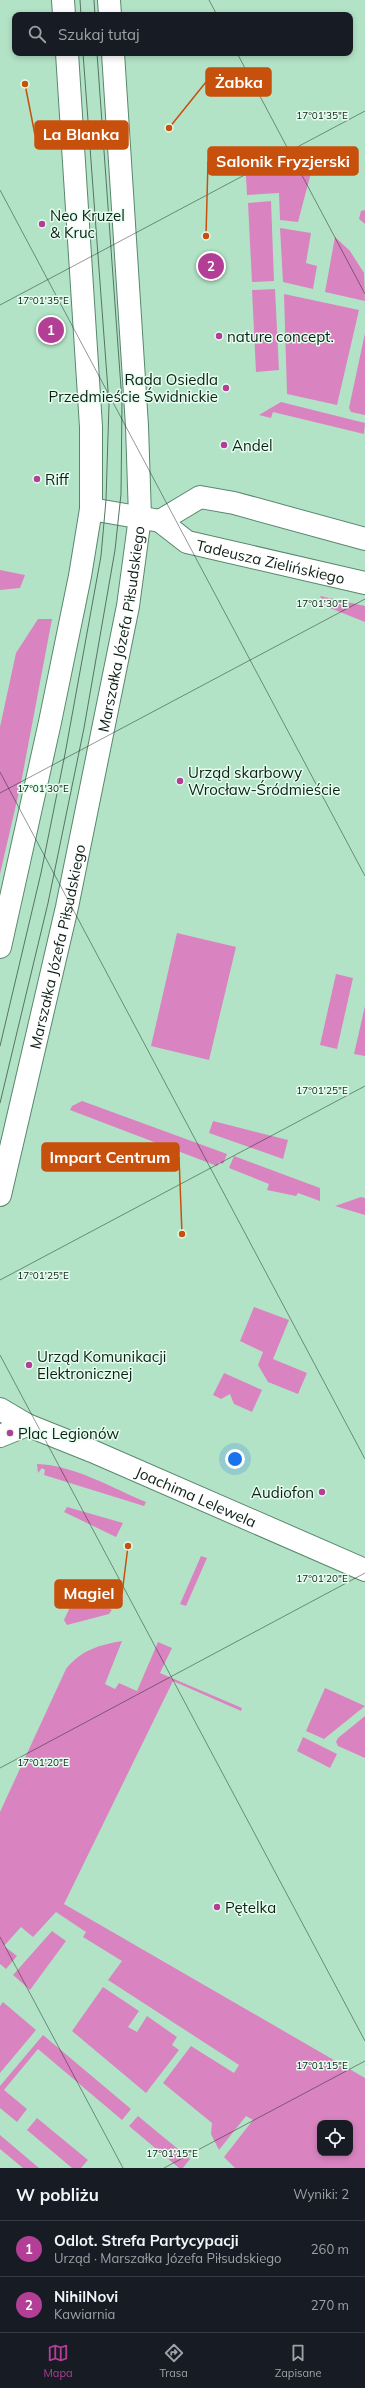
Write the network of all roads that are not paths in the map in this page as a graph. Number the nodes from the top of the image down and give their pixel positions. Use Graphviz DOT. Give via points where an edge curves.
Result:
graph roads {
  1 [pos="63,0"];
  2 [pos="109,0"];
  3 [pos="64,12"];
  4 [pos="110,12"];
  5 [pos="67,56"];
  6 [pos="113,56"];
  7 [pos="91,509"];
  8 [pos="150,519"];
  9 [pos="365,539"];
  10 [pos="365,583"];
  11 [pos="0,948"];
  12 [pos="0,1195"];
  13 [pos="0,1409"];
  14 [pos="26,1425"];
  15 [pos="0,1436"];
  16 [pos="365,1570"];
  1 -- 3 [label="street"];
  2 -- 4 [label="street"];
  5 -- 7 [label="street" via="91,427"];
  6 -- 8 [label="street, Marszałka Józefa Piłsudskiego" via="136,426"];
  7 -- 8 [label="street, Tadeusza Zielińskiego"];
  7 -- 11 [label="street" via="54,699"];
  8 -- 9 [label="street" via="200,497 234,503"];
  8 -- 10 [label="street, Tadeusza Zielińskiego" via="187,542"];
  8 -- 12 [label="street, Marszałka Józefa Piłsudskiego" via="128,606 67,907"];
  13 -- 14 [label="street, Joachima Lelewela"];
  14 -- 15 [label="street"];
  14 -- 16 [label="street, Joachima Lelewela" via="92,1451"];
}
